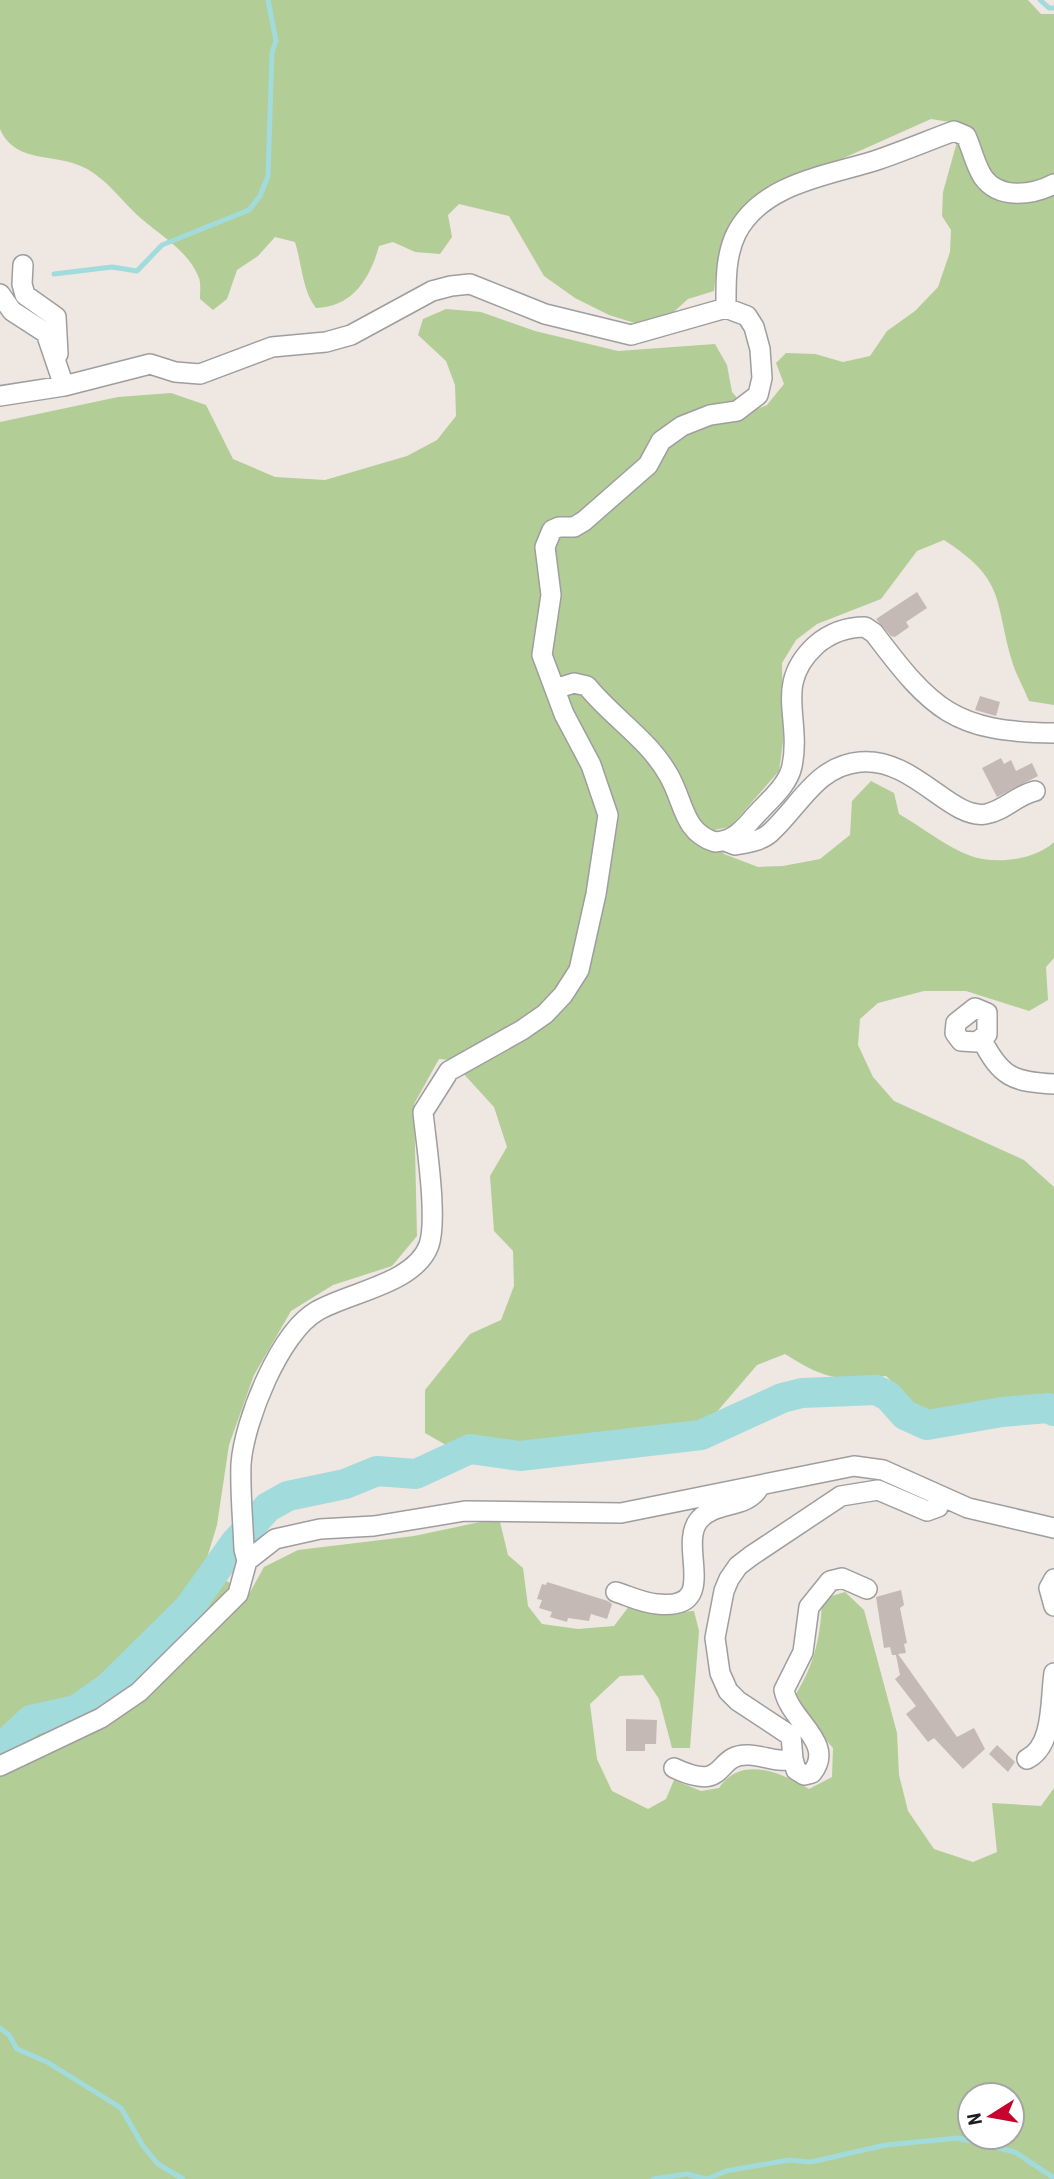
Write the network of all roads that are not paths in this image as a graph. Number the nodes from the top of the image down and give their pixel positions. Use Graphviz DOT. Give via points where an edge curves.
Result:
graph roads {
  1 [pos="1054,184"];
  2 [pos="23,265"];
  3 [pos="0,294"];
  4 [pos="726,308"];
  5 [pos="58,364"];
  6 [pos="64,386"];
  7 [pos="0,396"];
  8 [pos="555,689"];
  9 [pos="1054,733"];
  10 [pos="1035,791"];
  11 [pos="725,841"];
  12 [pos="982,1040"];
  13 [pos="1054,1084"];
  14 [pos="758,1484"];
  15 [pos="941,1496"];
  16 [pos="1054,1528"];
  17 [pos="247,1561"];
  18 [pos="1054,1579"];
  19 [pos="867,1589"];
  20 [pos="615,1592"];
  21 [pos="1054,1606"];
  22 [pos="1054,1673"];
  23 [pos="793,1759"];
  24 [pos="1027,1759"];
  25 [pos="0,1766"];
  26 [pos="674,1768"];
  1 -- 4 [label="street" via="1031,192 999,191 985,179 966,136 954,131 801,182 763,203 737,233 729,256"];
  2 -- 5 [label="street" via="24,295 52,312 58,323"];
  3 -- 5 [label="street" via="12,311 46,333"];
  4 -- 6 [label="street" via="631,335 545,314 470,284 451,286 432,291 351,335 326,342 272,346 200,374 150,364"];
  4 -- 8 [label="street" via="747,316 754,327 762,378 758,395 737,411 682,426 661,441 648,465 584,521 574,527 559,527 548,537 545,547 551,595 541,655"];
  5 -- 6 [label="street"];
  6 -- 7 [label="street"];
  8 -- 11 [label="street" via="575,683 587,686 661,762 692,829 705,839"];
  8 -- 17 [label="street" via="591,765 608,815 579,970 545,1014 449,1071 426,1104 431,1216 429,1244 415,1264 386,1283 317,1310 296,1327 272,1369 244,1443 241,1464"];
  9 -- 11 [label="street" via="984,728 961,721 926,696 874,632 865,627 837,631 801,660 794,674 792,768 775,794 735,837"];
  10 -- 11 [label="street" via="997,811 972,813 915,776 881,763 861,762 822,775 769,834 735,845"];
  12 -- 13 [label="street" via="999,1070 1026,1083"];
  14 -- 15 [label="street" via="867,1466"];
  14 -- 17 [label="street" via="621,1513 465,1511 374,1526 320,1529 275,1539"];
  14 -- 20 [label="street" via="750,1500 707,1511 694,1526 696,1573 687,1598 657,1604"];
  15 -- 16 [label="street" via="999,1517"];
  15 -- 23 [label="street" via="938,1507 927,1511 878,1490 841,1496 751,1556 729,1579 715,1639 720,1674 738,1701 791,1736"];
  17 -- 25 [label="street" via="237,1594 139,1692 101,1718"];
  18 -- 21 [label="street" via="1049,1588"];
  19 -- 23 [label="street" via="842,1578 830,1581 809,1607 803,1652 784,1689 791,1711 818,1742 820,1760 812,1773 804,1774 796,1770"];
  22 -- 24 [label="street" via="1046,1741"];
  23 -- 26 [label="street" via="780,1762 735,1756 709,1778 696,1778"];
}
